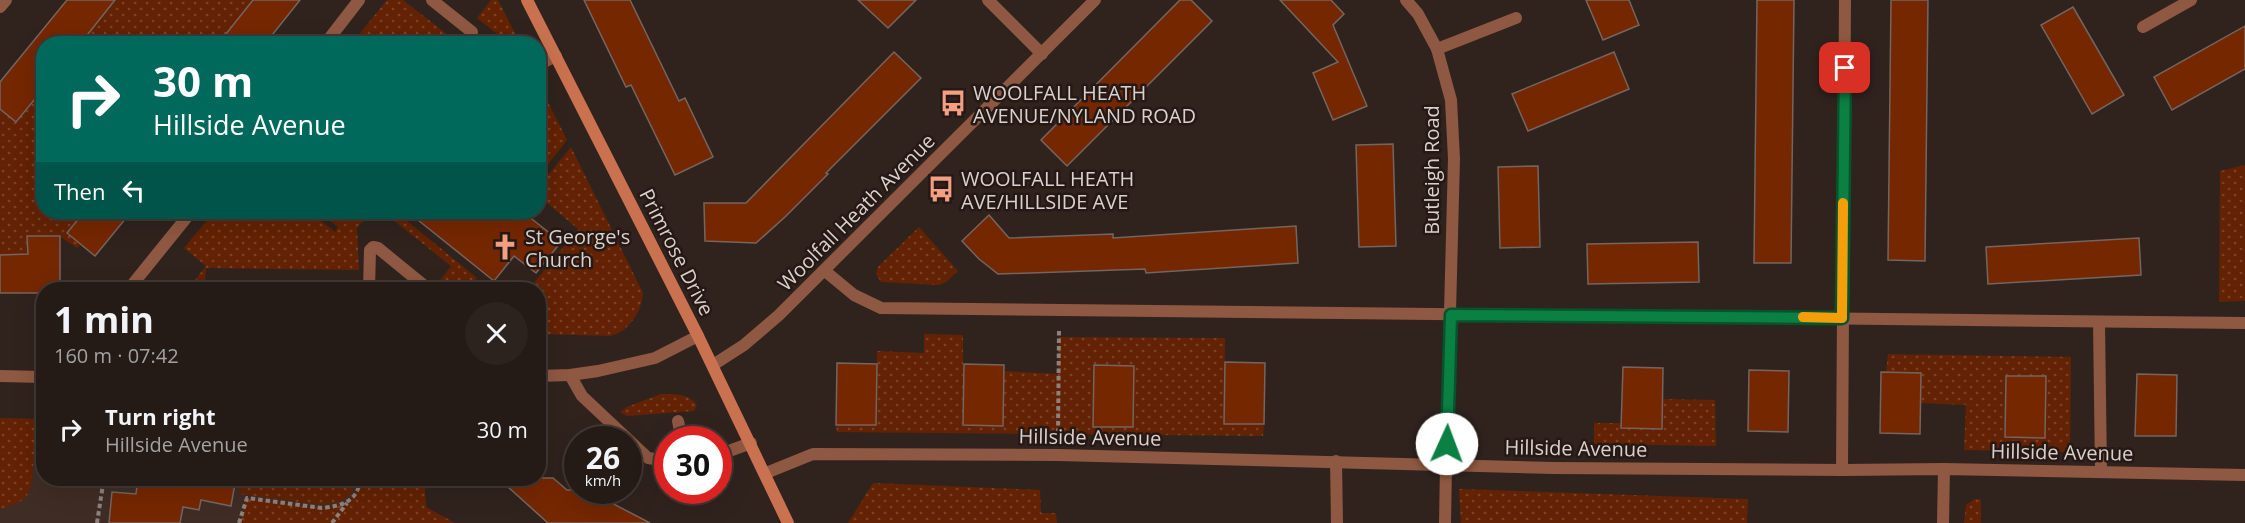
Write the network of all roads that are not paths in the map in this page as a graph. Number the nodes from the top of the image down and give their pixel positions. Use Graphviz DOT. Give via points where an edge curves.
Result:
graph roads {
  1 [pos="6,0"];
  2 [pos="359,0"];
  3 [pos="432,0"];
  4 [pos="527,0"];
  5 [pos="988,0"];
  6 [pos="1095,0"];
  7 [pos="1406,0"];
  8 [pos="1845,0"];
  9 [pos="2191,0"];
  10 [pos="0,7"];
  11 [pos="1516,18"];
  12 [pos="2143,27"];
  13 [pos="472,32"];
  14 [pos="331,36"];
  15 [pos="546,36"];
  16 [pos="546,37"];
  17 [pos="1437,49"];
  18 [pos="1042,54"];
  19 [pos="556,56"];
  20 [pos="546,61"];
  21 [pos="185,219"];
  22 [pos="825,271"];
  23 [pos="134,282"];
  24 [pos="369,282"];
  25 [pos="419,282"];
  26 [pos="1451,315"];
  27 [pos="1842,318"];
  28 [pos="2098,322"];
  29 [pos="2245,322"];
  30 [pos="698,336"];
  31 [pos="713,365"];
  32 [pos="570,375"];
  33 [pos="0,376"];
  34 [pos="546,376"];
  35 [pos="36,377"];
  36 [pos="678,421"];
  37 [pos="679,426"];
  38 [pos="751,443"];
  39 [pos="732,449"];
  40 [pos="654,459"];
  41 [pos="1336,461"];
  42 [pos="1446,465"];
  43 [pos="1944,469"];
  44 [pos="1842,470"];
  45 [pos="2101,472"];
  46 [pos="766,473"];
  47 [pos="2245,476"];
  48 [pos="788,523"];
  49 [pos="1337,523"];
  50 [pos="1445,523"];
  51 [pos="1943,523"];
  1 -- 10 [label="street"];
  2 -- 14 [label="street"];
  3 -- 13 [label="street"];
  4 -- 15 [label="street, Primrose Drive"];
  5 -- 18 [label="street"];
  6 -- 18 [label="street, Woolfall Heath Avenue"];
  7 -- 17 [label="street, Butleigh Road"];
  8 -- 27 [label="street"];
  9 -- 12 [label="street"];
  11 -- 17 [label="street"];
  16 -- 19 [label="street, Primrose Drive"];
  17 -- 26 [label="street, Butleigh Road" via="1451,100"];
  18 -- 22 [label="street, Woolfall Heath Avenue"];
  19 -- 20 [label="street"];
  19 -- 30 [label="street, Primrose Drive"];
  21 -- 23 [label="street"];
  22 -- 26 [label="street" via="854,295 881,308"];
  22 -- 31 [label="street, Woolfall Heath Avenue" via="744,345"];
  24 -- 25 [label="street" via="373,247"];
  26 -- 27 [label="street"];
  26 -- 42 [label="street, Butleigh Road"];
  27 -- 28 [label="street"];
  27 -- 44 [label="street"];
  28 -- 29 [label="street"];
  28 -- 45 [label="street"];
  30 -- 31 [label="street, Primrose Drive"];
  30 -- 32 [label="street" via="655,358"];
  31 -- 38 [label="street, Primrose Drive"];
  32 -- 34 [label="street"];
  32 -- 40 [label="street" via="582,396 648,458"];
  33 -- 35 [label="street"];
  36 -- 37 [label="street"];
  38 -- 39 [label="street"];
  38 -- 46 [label="street, Primrose Drive"];
  41 -- 42 [label="street, Hillside Avenue"];
  41 -- 46 [label="street, Hillside Avenue" via="813,454"];
  41 -- 49 [label="street"];
  42 -- 44 [label="street, Hillside Avenue"];
  42 -- 50 [label="street, Butleigh Road"];
  43 -- 44 [label="street, Hillside Avenue"];
  43 -- 45 [label="street, Hillside Avenue"];
  43 -- 51 [label="street"];
  45 -- 47 [label="street, Hillside Avenue"];
  46 -- 48 [label="street, Primrose Drive"];
}
